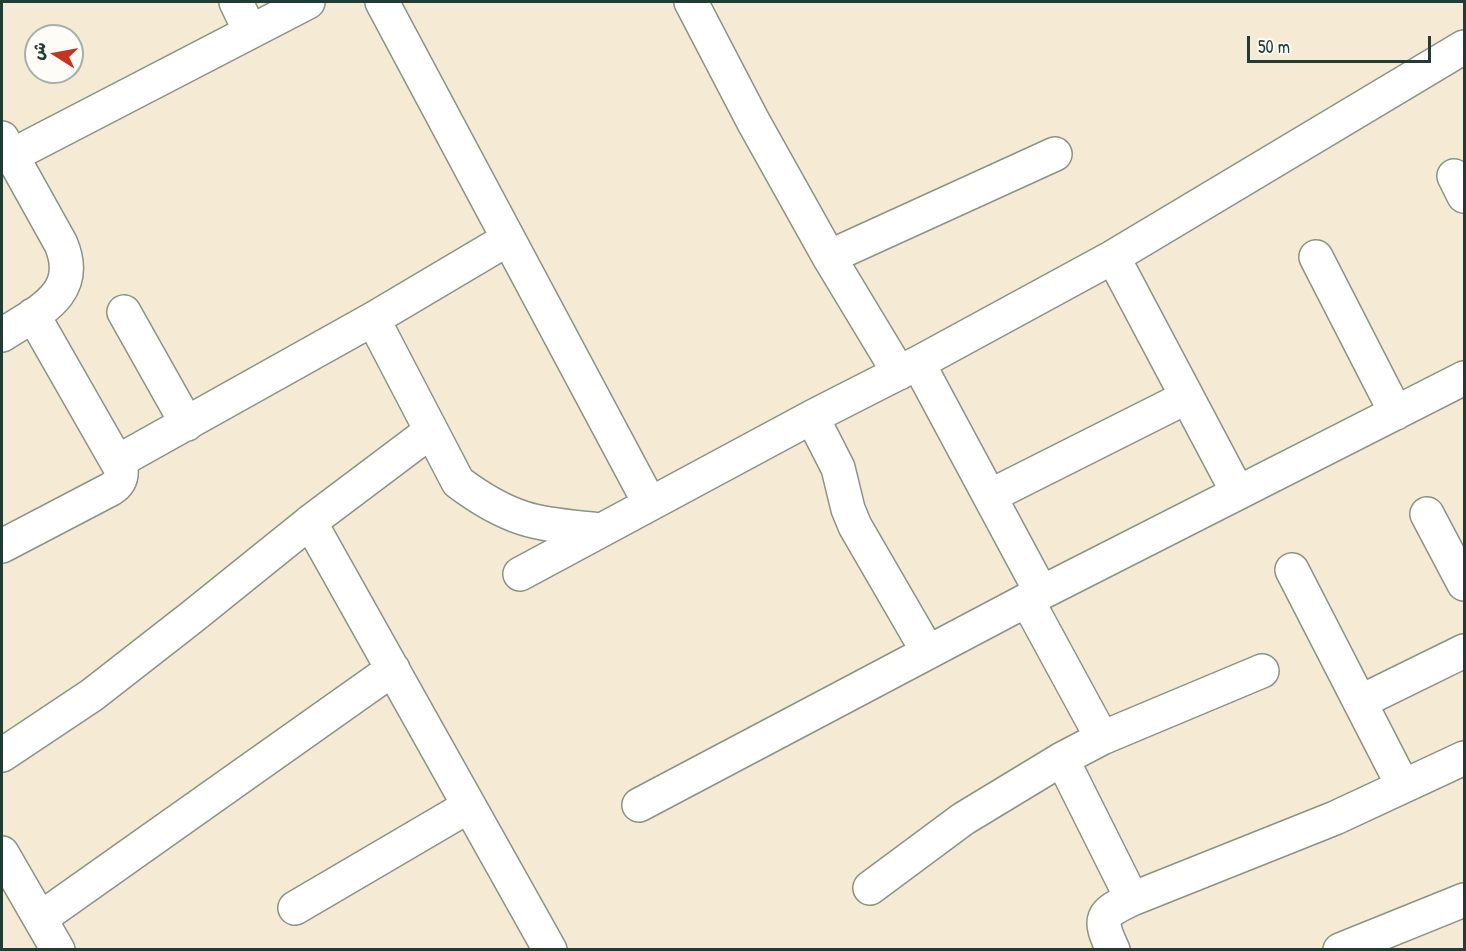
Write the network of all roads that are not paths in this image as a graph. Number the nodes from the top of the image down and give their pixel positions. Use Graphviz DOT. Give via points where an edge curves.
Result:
graph roads {
  1 [pos="236,2"];
  2 [pos="309,2"];
  3 [pos="381,2"];
  4 [pos="691,2"];
  5 [pos="250,31"];
  6 [pos="1464,47"];
  7 [pos="6,147"];
  8 [pos="1055,154"];
  9 [pos="508,239"];
  10 [pos="1113,256"];
  11 [pos="829,257"];
  12 [pos="1316,257"];
  13 [pos="124,312"];
  14 [pos="33,315"];
  15 [pos="373,319"];
  16 [pos="2,335"];
  17 [pos="909,368"];
  18 [pos="1464,378"];
  19 [pos="1187,397"];
  20 [pos="1396,413"];
  21 [pos="812,417"];
  22 [pos="187,424"];
  23 [pos="431,431"];
  24 [pos="117,462"];
  25 [pos="1238,493"];
  26 [pos="990,496"];
  27 [pos="650,504"];
  28 [pos="1427,514"];
  29 [pos="310,522"];
  30 [pos="601,530"];
  31 [pos="2,546"];
  32 [pos="1292,570"];
  33 [pos="520,574"];
  34 [pos="1464,584"];
  35 [pos="1034,596"];
  36 [pos="1464,651"];
  37 [pos="928,652"];
  38 [pos="393,669"];
  39 [pos="1262,671"];
  40 [pos="1360,702"];
  41 [pos="1102,738"];
  42 [pos="2,755"];
  43 [pos="1464,758"];
  44 [pos="1062,759"];
  45 [pos="1403,786"];
  46 [pos="639,805"];
  47 [pos="470,806"];
  48 [pos="2,853"];
  49 [pos="870,888"];
  50 [pos="1132,899"];
  51 [pos="1464,900"];
  52 [pos="295,908"];
  53 [pos="40,918"];
  54 [pos="58,950"];
  55 [pos="550,950"];
  56 [pos="1113,950"];
  57 [pos="1340,950"];
  1 -- 5 [label="street"];
  2 -- 5 [label="street"];
  3 -- 9 [label="street"];
  4 -- 11 [label="street"];
  5 -- 7 [label="street"];
  6 -- 10 [label="street"];
  7 -- 14 [label="street" via="61,244 67,267 54,300"];
  8 -- 11 [label="street"];
  9 -- 15 [label="street"];
  9 -- 27 [label="street"];
  10 -- 17 [label="street"];
  10 -- 19 [label="street"];
  11 -- 17 [label="street"];
  12 -- 20 [label="street"];
  13 -- 22 [label="street"];
  14 -- 16 [label="street"];
  14 -- 24 [label="street"];
  15 -- 22 [label="street"];
  15 -- 23 [label="street"];
  17 -- 21 [label="street"];
  17 -- 26 [label="street"];
  18 -- 20 [label="street"];
  19 -- 25 [label="street"];
  19 -- 26 [label="street"];
  20 -- 25 [label="street"];
  21 -- 27 [label="street"];
  21 -- 37 [label="street" via="838,468 855,526"];
  22 -- 24 [label="street"];
  23 -- 29 [label="street"];
  23 -- 30 [label="street" via="458,482 478,497 523,519"];
  24 -- 31 [label="street" via="122,469 118,484"];
  25 -- 35 [label="street"];
  26 -- 35 [label="street"];
  27 -- 30 [label="street"];
  28 -- 34 [label="street"];
  29 -- 38 [label="street"];
  29 -- 42 [label="street" via="92,695"];
  30 -- 33 [label="street"];
  32 -- 40 [label="street"];
  35 -- 37 [label="street"];
  35 -- 41 [label="street"];
  36 -- 40 [label="street"];
  37 -- 46 [label="street"];
  38 -- 47 [label="street"];
  38 -- 53 [label="street"];
  39 -- 41 [label="street"];
  40 -- 45 [label="street"];
  41 -- 44 [label="street"];
  43 -- 45 [label="street"];
  44 -- 49 [label="street" via="963,819"];
  44 -- 50 [label="street"];
  45 -- 50 [label="street" via="1335,818"];
  47 -- 52 [label="street"];
  47 -- 55 [label="street"];
  48 -- 53 [label="street"];
  50 -- 56 [label="street" via="1107,912 1105,932"];
  51 -- 57 [label="street"];
  53 -- 54 [label="street"];
}
